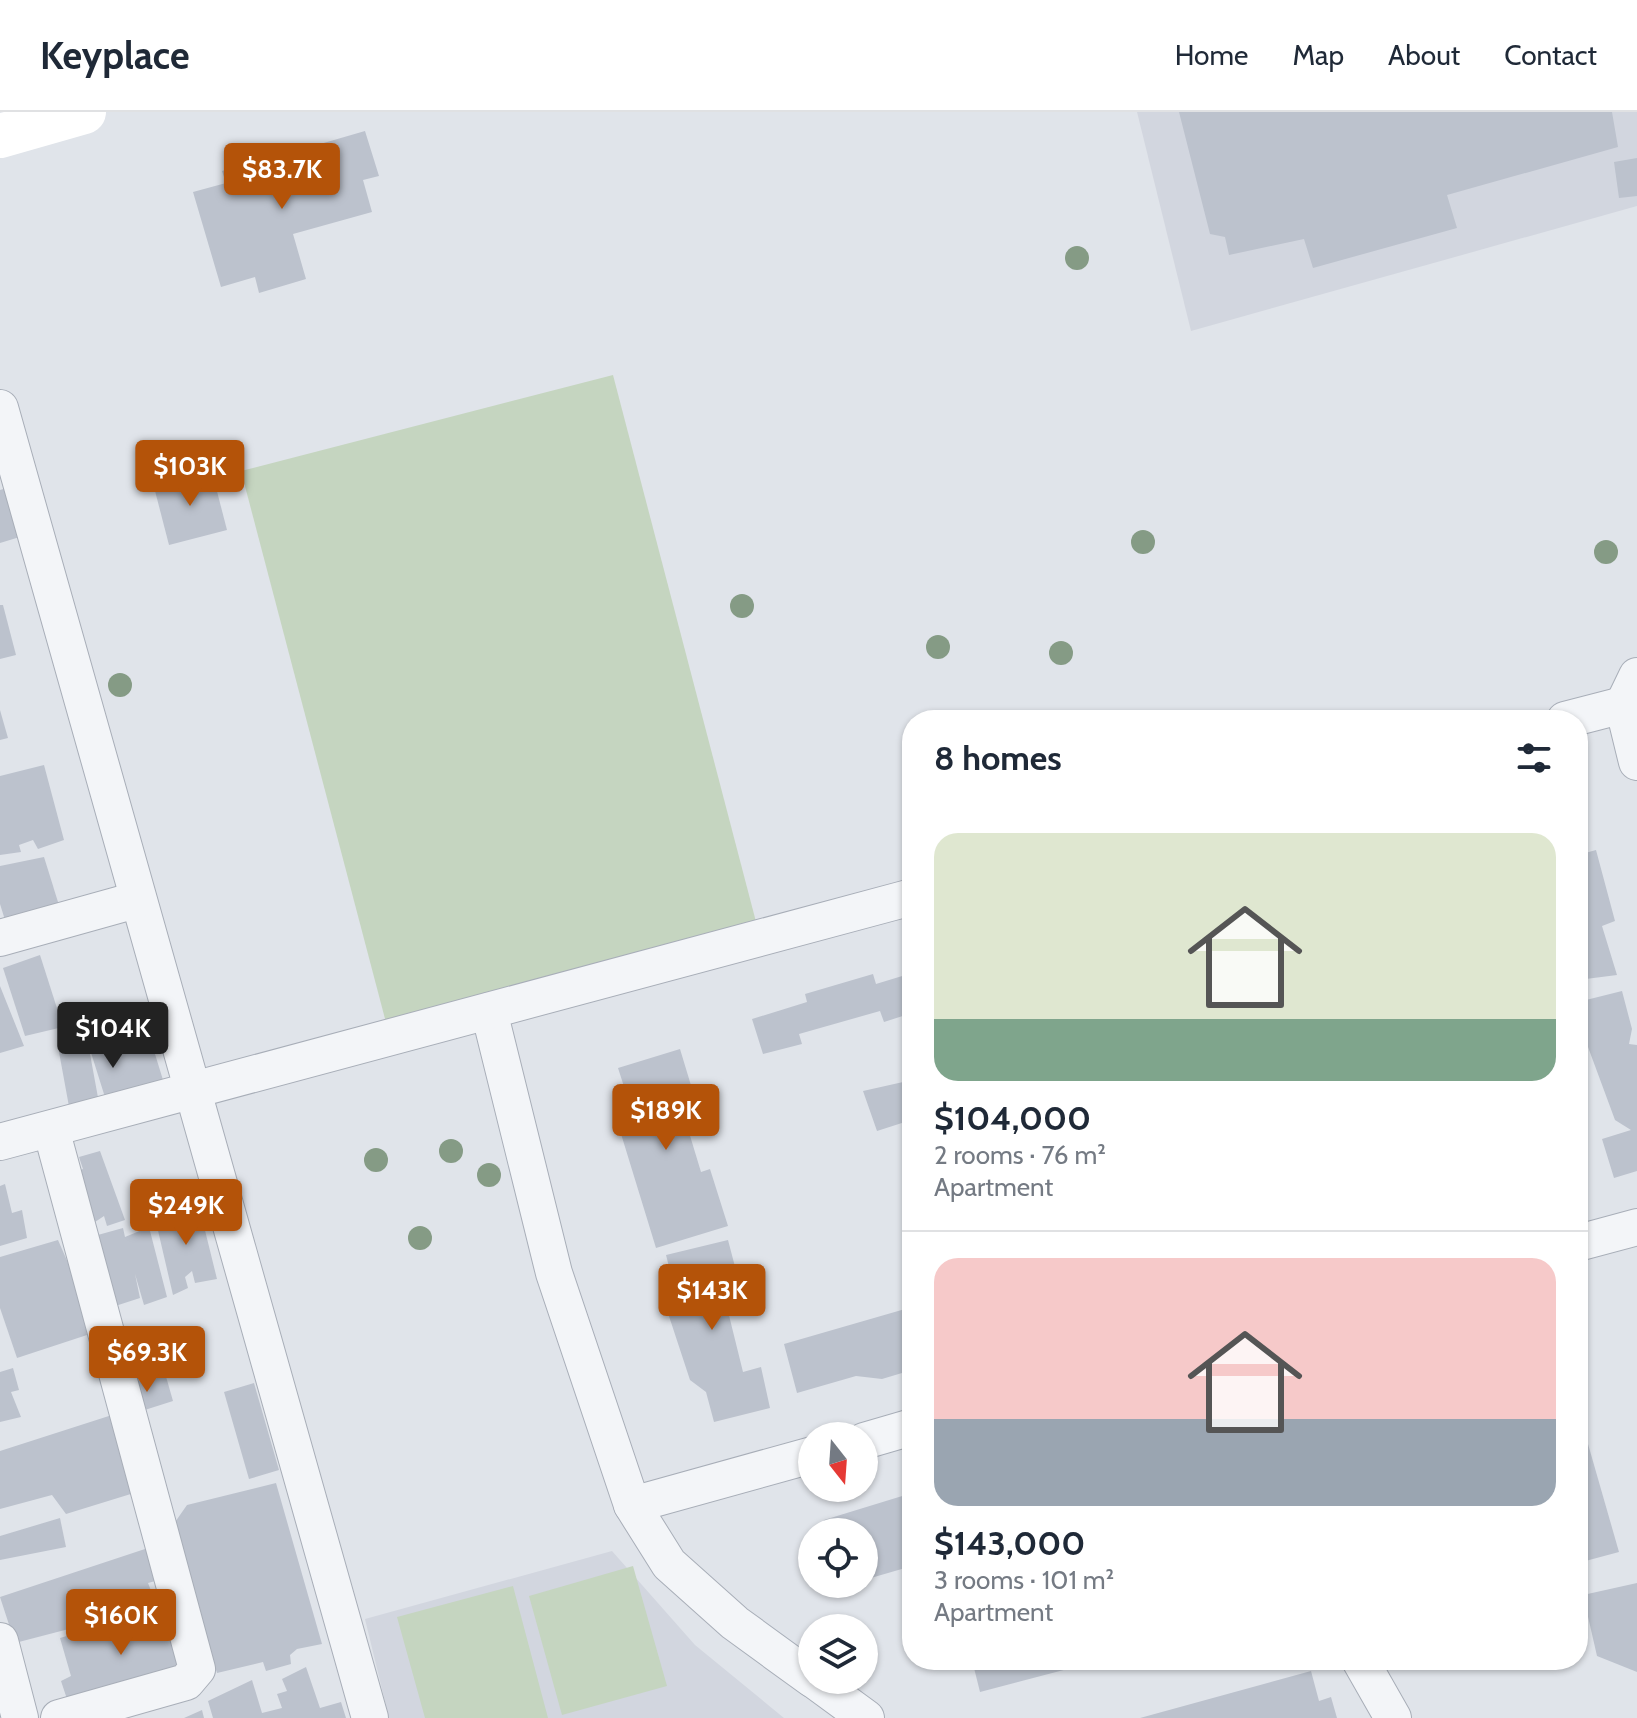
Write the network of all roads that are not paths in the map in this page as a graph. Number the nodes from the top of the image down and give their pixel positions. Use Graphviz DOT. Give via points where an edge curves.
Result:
graph roads {
  1 [pos="84,112"];
  2 [pos="0,136"];
  3 [pos="0,408"];
  4 [pos="1630,690"];
  5 [pos="1587,710"];
  6 [pos="1637,762"];
  7 [pos="136,900"];
  8 [pos="902,900"];
  9 [pos="0,938"];
  10 [pos="489,1011"];
  11 [pos="194,1089"];
  12 [pos="51,1129"];
  13 [pos="0,1142"];
  14 [pos="1637,1227"];
  15 [pos="1588,1240"];
  16 [pos="902,1430"];
  17 [pos="878,1437"];
  18 [pos="798,1459"];
  19 [pos="632,1505"];
  20 [pos="0,1641"];
  21 [pos="798,1668"];
  22 [pos="1366,1670"];
  23 [pos="833,1694"];
  24 [pos="20,1718"];
  25 [pos="59,1718"];
  26 [pos="370,1718"];
  27 [pos="866,1718"];
  28 [pos="1393,1718"];
  1 -- 2 [label="street"];
  3 -- 7 [label="street"];
  4 -- 5 [label="street"];
  4 -- 6 [label="street"];
  7 -- 9 [label="street"];
  7 -- 11 [label="street"];
  8 -- 10 [label="street"];
  10 -- 11 [label="street"];
  10 -- 19 [label="street" via="554,1273"];
  11 -- 12 [label="street"];
  11 -- 26 [label="street"];
  12 -- 13 [label="street"];
  12 -- 25 [label="street" via="197,1669 186,1682"];
  14 -- 15 [label="street"];
  16 -- 17 [label="street"];
  18 -- 19 [label="street"];
  19 -- 21 [label="street" via="669,1564 735,1623"];
  20 -- 24 [label="street"];
  22 -- 28 [label="street"];
  23 -- 27 [label="street"];
}
